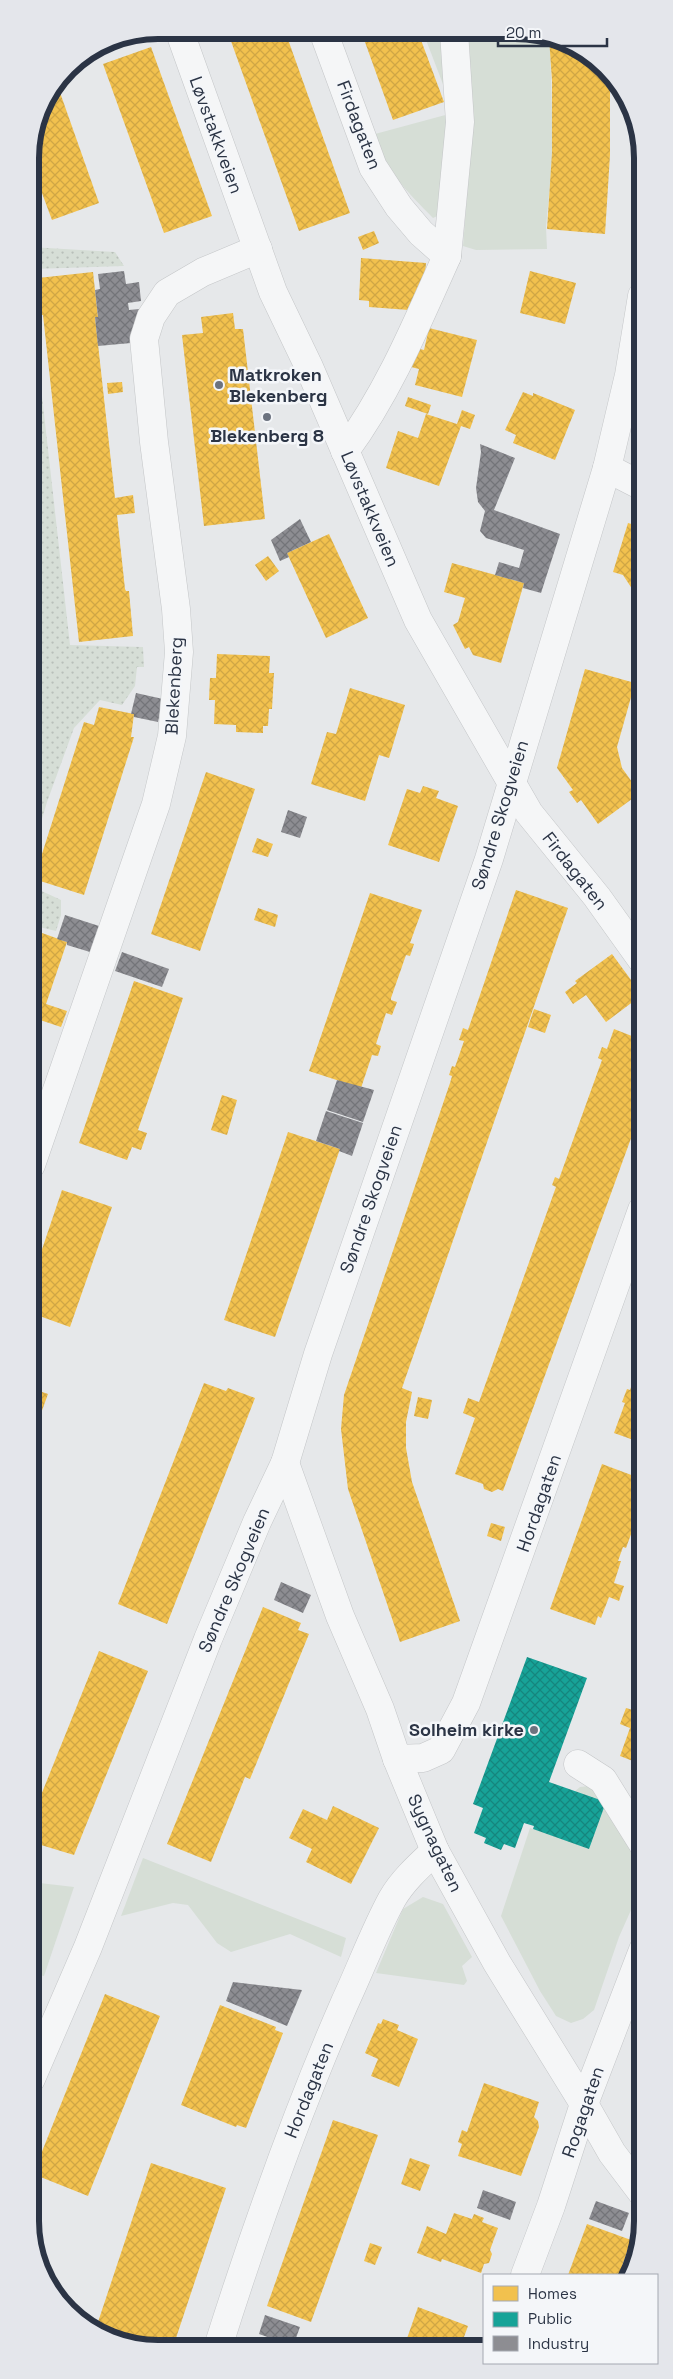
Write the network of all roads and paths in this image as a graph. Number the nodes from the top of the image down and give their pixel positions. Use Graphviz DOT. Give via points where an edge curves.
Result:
graph roads {
  1 [pos="182,39"];
  2 [pos="326,39"];
  3 [pos="454,39"];
  4 [pos="258,250"];
  5 [pos="447,256"];
  6 [pos="634,345"];
  7 [pos="345,451"];
  8 [pos="607,468"];
  9 [pos="634,482"];
  10 [pos="511,780"];
  11 [pos="634,949"];
  12 [pos="39,1142"];
  13 [pos="634,1232"];
  14 [pos="285,1463"];
  15 [pos="397,1759"];
  16 [pos="578,1764"];
  17 [pos="634,1830"];
  18 [pos="435,1851"];
  19 [pos="634,1973"];
  20 [pos="39,2060"];
  21 [pos="584,2104"];
  22 [pos="634,2182"];
  23 [pos="526,2274"];
  24 [pos="220,2340"];
  1 -- 4 [label="street, Løvstakkveien"];
  2 -- 5 [label="street, Firdagaten" via="373,167 399,207"];
  3 -- 5 [label="street" via="460,122"];
  4 -- 7 [label="street, Løvstakkveien" via="273,292"];
  4 -- 12 [label="street, Blekenberg" via="203,272 167,293 151,318 144,339 177,618 179,652 172,736 156,804"];
  5 -- 7 [label="street" via="404,354"];
  6 -- 8 [label="street, Søndre Skogveien"];
  7 -- 10 [label="street, Løvstakkveien" via="418,620"];
  8 -- 9 [label="street"];
  8 -- 10 [label="street, Søndre Skogveien"];
  10 -- 11 [label="street, Firdagaten" via="529,812"];
  10 -- 14 [label="street, Søndre Skogveien" via="489,859 318,1354"];
  13 -- 15 [label="street, Hordagaten" via="466,1703 441,1750 423,1758"];
  14 -- 15 [label="street, Sygnagaten" via="340,1616 380,1709"];
  14 -- 20 [label="street, Søndre Skogveien" via="208,1639 88,1947"];
  15 -- 18 [label="street, Sygnagaten"];
  16 -- 17 [label="street" via="603,1780"];
  18 -- 21 [label="street, Sygnagaten" via="497,1963"];
  18 -- 24 [label="street, Hordagaten" via="412,1872 393,1898 328,2041 250,2246"];
  19 -- 21 [label="street, Rogagaten"];
  21 -- 22 [label="street, Sygnagaten" via="612,2153"];
  21 -- 23 [label="street, Rogagaten"];
}
